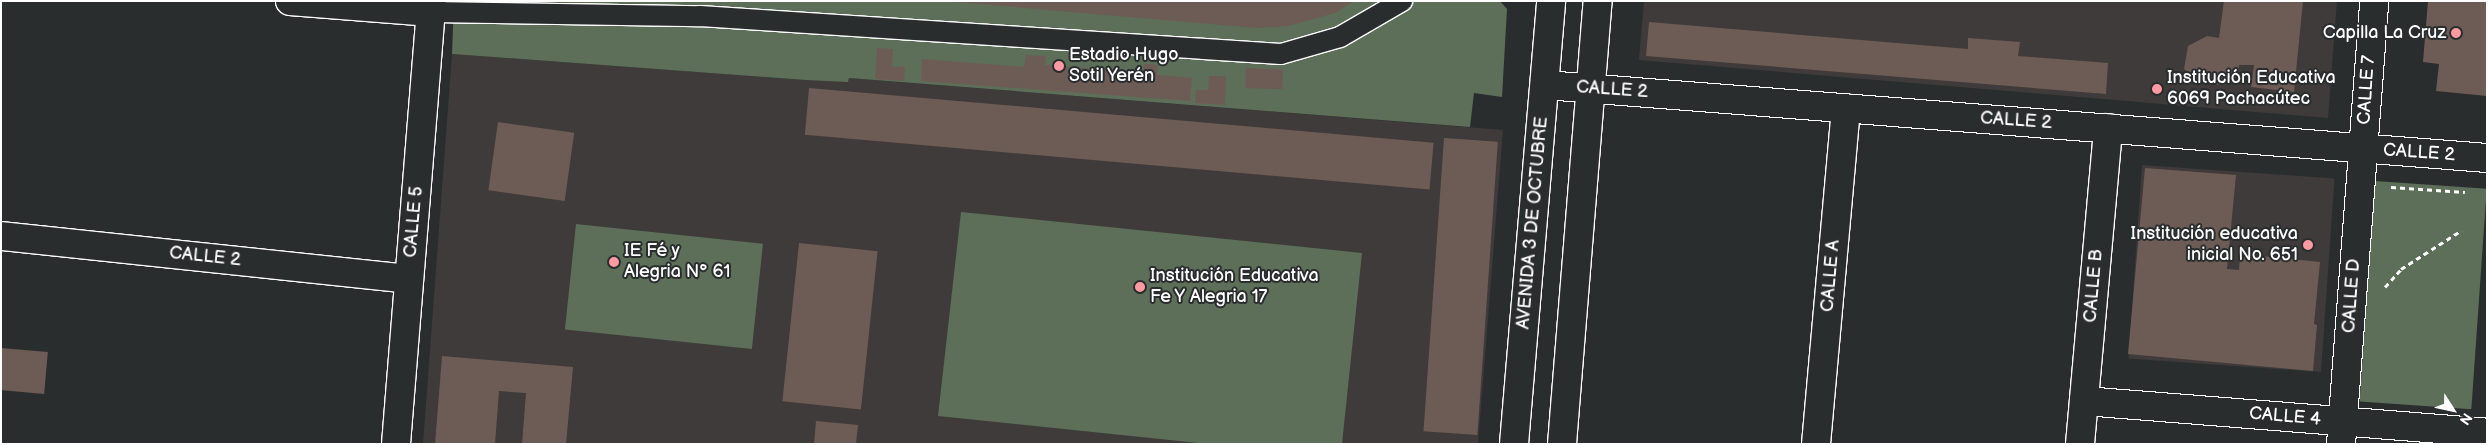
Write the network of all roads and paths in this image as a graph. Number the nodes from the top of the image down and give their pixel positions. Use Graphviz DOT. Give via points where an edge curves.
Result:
graph roads {
  1 [pos="290,1"];
  2 [pos="675,1"];
  3 [pos="1402,1"];
  4 [pos="1551,1"];
  5 [pos="1598,1"];
  6 [pos="2374,1"];
  7 [pos="431,7"];
  8 [pos="700,16"];
  9 [pos="1545,84"];
  10 [pos="1591,88"];
  11 [pos="1846,108"];
  12 [pos="2108,128"];
  13 [pos="2363,148"];
  14 [pos="2487,158"];
  15 [pos="2388,186"];
  16 [pos="2465,192"];
  17 [pos="2462,230"];
  18 [pos="1,236"];
  19 [pos="409,279"];
  20 [pos="2384,289"];
  21 [pos="2084,400"];
  22 [pos="2342,433"];
  23 [pos="2487,433"];
  24 [pos="396,444"];
  25 [pos="1514,444"];
  26 [pos="1562,444"];
  27 [pos="1816,444"];
  28 [pos="2080,444"];
  1 -- 7 [label="street"];
  2 -- 8 [label="lane"];
  3 -- 8 [label="lane" via="1340,37 1281,54"];
  4 -- 9 [label="street, AVENIDA 3 DE OCTUBRE"];
  5 -- 10 [label="street"];
  6 -- 13 [label="street, CALLE 7"];
  7 -- 8 [label="lane"];
  7 -- 19 [label="street, CALLE 5"];
  9 -- 10 [label="street, CALLE 2"];
  9 -- 25 [label="street, AVENIDA 3 DE OCTUBRE"];
  10 -- 11 [label="street, CALLE 2"];
  10 -- 26 [label="street"];
  11 -- 12 [label="street, CALLE 2"];
  11 -- 27 [label="street, CALLE A"];
  12 -- 13 [label="street, CALLE 2"];
  12 -- 21 [label="street, CALLE B"];
  13 -- 14 [label="street, CALLE 2"];
  13 -- 22 [label="street, CALLE D"];
  15 -- 16 [label="path"];
  17 -- 20 [label="path" via="2401,269"];
  18 -- 19 [label="street, CALLE 2"];
  19 -- 24 [label="street, CALLE 5"];
  21 -- 22 [label="street, CALLE 4"];
  21 -- 28 [label="street, CALLE B"];
  22 -- 23 [label="street, CALLE 4"];
}
